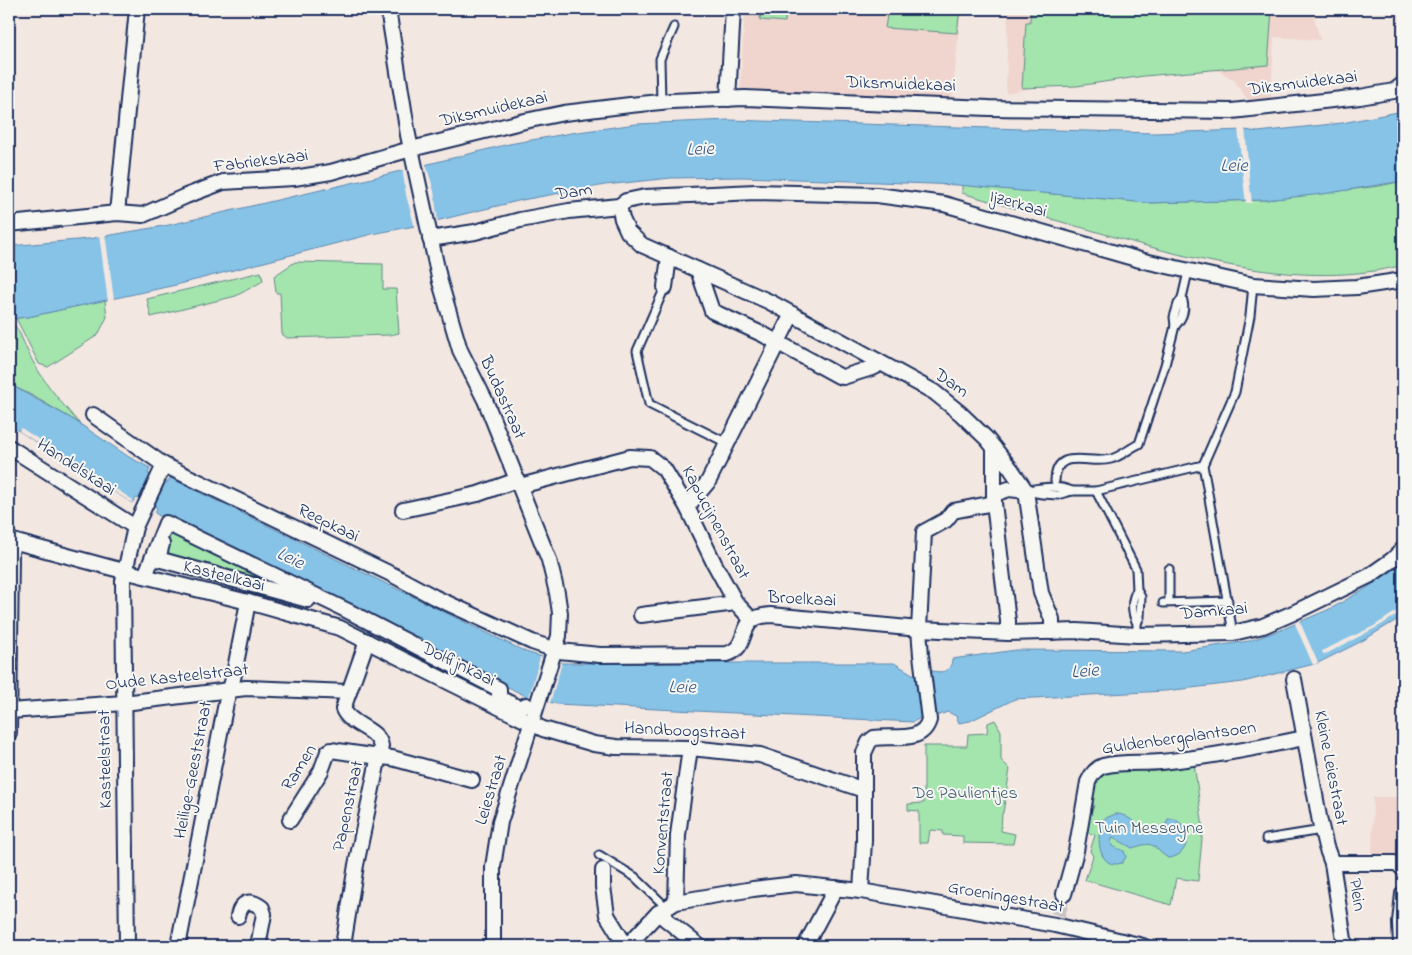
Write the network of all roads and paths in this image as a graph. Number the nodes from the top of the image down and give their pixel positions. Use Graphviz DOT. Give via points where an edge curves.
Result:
graph roads {
  1 [pos="137,9"];
  2 [pos="388,9"];
  3 [pos="733,9"];
  4 [pos="674,27"];
  5 [pos="1399,87"];
  6 [pos="728,99"];
  7 [pos="661,102"];
  8 [pos="412,153"];
  9 [pos="619,206"];
  10 [pos="117,214"];
  11 [pos="9,224"];
  12 [pos="429,232"];
  13 [pos="669,257"];
  14 [pos="698,270"];
  15 [pos="1188,272"];
  16 [pos="1403,280"];
  17 [pos="1253,285"];
  18 [pos="665,287"];
  19 [pos="792,314"];
  20 [pos="778,342"];
  21 [pos="878,361"];
  22 [pos="93,415"];
  23 [pos="728,443"];
  24 [pos="9,447"];
  25 [pos="994,448"];
  26 [pos="164,465"];
  27 [pos="1202,465"];
  28 [pos="1055,481"];
  29 [pos="519,483"];
  30 [pos="1026,491"];
  31 [pos="1096,491"];
  32 [pos="994,498"];
  33 [pos="687,507"];
  34 [pos="404,510"];
  35 [pos="129,524"];
  36 [pos="168,524"];
  37 [pos="11,540"];
  38 [pos="1403,549"];
  39 [pos="1168,569"];
  40 [pos="125,571"];
  41 [pos="147,571"];
  42 [pos="1228,601"];
  43 [pos="248,602"];
  44 [pos="315,602"];
  45 [pos="736,603"];
  46 [pos="641,615"];
  47 [pos="752,620"];
  48 [pos="919,629"];
  49 [pos="1137,629"];
  50 [pos="1052,632"];
  51 [pos="1008,633"];
  52 [pos="1233,633"];
  53 [pos="367,641"];
  54 [pos="554,655"];
  55 [pos="1294,679"];
  56 [pos="9,686"];
  57 [pos="230,691"];
  58 [pos="348,692"];
  59 [pos="124,703"];
  60 [pos="526,705"];
  61 [pos="10,711"];
  62 [pos="532,723"];
  63 [pos="9,734"];
  64 [pos="1304,738"];
  65 [pos="690,748"];
  66 [pos="379,757"];
  67 [pos="472,780"];
  68 [pos="864,790"];
  69 [pos="290,820"];
  70 [pos="1322,830"];
  71 [pos="1266,839"];
  72 [pos="599,855"];
  73 [pos="1332,863"];
  74 [pos="603,870"];
  75 [pos="1403,870"];
  76 [pos="836,888"];
  77 [pos="861,891"];
  78 [pos="1064,894"];
  79 [pos="1403,894"];
  80 [pos="667,907"];
  81 [pos="238,916"];
  82 [pos="127,946"];
  83 [pos="178,946"];
  84 [pos="258,946"];
  85 [pos="343,946"];
  86 [pos="494,946"];
  87 [pos="627,946"];
  88 [pos="699,946"];
  89 [pos="804,946"];
  90 [pos="1143,946"];
  91 [pos="1345,946"];
  92 [pos="1401,946"];
  1 -- 10 [label="street"];
  2 -- 8 [label="street, Budastraat"];
  3 -- 6 [label="street"];
  4 -- 7 [label="lane" via="660,59"];
  5 -- 6 [label="street, Diksmuidekaai" via="1360,97 1232,111 990,108"];
  6 -- 7 [label="street, Diksmuidekaai"];
  7 -- 8 [label="street, Diksmuidekaai" via="525,120"];
  8 -- 10 [label="street, Fabriekskaai" via="294,178 223,182 143,215"];
  8 -- 12 [label="street, Budastraat"];
  9 -- 12 [label="street, Dam" via="569,211 475,232"];
  9 -- 13 [label="street, Dam" via="628,232 642,244"];
  9 -- 15 [label="street, Ijzerkaai" via="636,198 719,192 892,196 953,207"];
  10 -- 11 [label="street, Fabriekskaai"];
  12 -- 29 [label="street, Budastraat" via="460,350 485,400"];
  13 -- 14 [label="street, Dam"];
  13 -- 18 [label="street"];
  14 -- 19 [label="street, Dam"];
  14 -- 20 [label="street" via="712,311"];
  15 -- 17 [label="street, Ijzerkaai"];
  15 -- 28 [label="lane" via="1182,298 1185,306 1182,319 1175,326 1157,394 1139,444 1112,459 1062,462 1056,467"];
  16 -- 17 [label="street, Ijzerkaai" via="1314,289"];
  17 -- 27 [label="lane" via="1235,392"];
  18 -- 23 [label="lane" via="637,350 649,404"];
  19 -- 20 [label="street"];
  19 -- 21 [label="street, Dam"];
  20 -- 21 [label="street" via="843,377 875,367"];
  20 -- 23 [label="street"];
  21 -- 25 [label="street, Dam" via="941,397 973,424"];
  22 -- 26 [label="street, Reepkaai"];
  23 -- 33 [label="street" via="708,482"];
  24 -- 35 [label="street, Handelskaai"];
  25 -- 30 [label="street, Dam"];
  25 -- 32 [label="street"];
  26 -- 35 [label="street" via="146,503"];
  26 -- 54 [label="street, Reepkaai"];
  27 -- 31 [label="lane"];
  27 -- 42 [label="lane"];
  29 -- 33 [label="street, Kapucijnenstraat" via="630,457 650,458 664,468"];
  29 -- 34 [label="street, Kapucijnenstraat"];
  29 -- 54 [label="street, Budastraat" via="549,560 557,594 560,622"];
  30 -- 31 [label="lane" via="1042,487"];
  30 -- 32 [label="street" via="1009,489"];
  30 -- 50 [label="street, Dam" via="1042,593 1052,619"];
  31 -- 49 [label="lane" via="1136,569 1137,590 1141,597"];
  32 -- 48 [label="street" via="953,511 946,520 924,532"];
  32 -- 51 [label="street"];
  33 -- 45 [label="street, Kapucijnenstraat"];
  35 -- 40 [label="street"];
  36 -- 41 [label="street"];
  36 -- 44 [label="street"];
  36 -- 44 [label="street" via="158,559 205,577 314,609"];
  37 -- 40 [label="street, Kasteelkaai"];
  37 -- 56 [label="street"];
  38 -- 52 [label="street, Damkaai" via="1368,576 1271,623"];
  39 -- 42 [label="lane" via="1166,602"];
  40 -- 43 [label="street, Kasteelkaai"];
  40 -- 59 [label="street, Kasteelstraat"];
  42 -- 52 [label="lane"];
  43 -- 53 [label="street, Kasteelkaai" via="340,628"];
  43 -- 57 [label="street, Heilige-Geeststraat"];
  44 -- 60 [label="street" via="499,689 499,698 520,708"];
  45 -- 46 [label="street"];
  45 -- 47 [label="street, Kapucijnenstraat"];
  47 -- 48 [label="street, Broelkaai" via="771,615"];
  47 -- 54 [label="street, Broelkaai" via="746,626 740,646 727,654"];
  48 -- 51 [label="street, Broelkaai"];
  48 -- 68 [label="street" via="930,716 926,728 912,736 874,738 869,742 864,753"];
  49 -- 50 [label="street, Damkaai"];
  49 -- 52 [label="street, Damkaai"];
  50 -- 51 [label="street, Damkaai"];
  53 -- 58 [label="street"];
  53 -- 62 [label="street, Dolfijnkaai"];
  54 -- 62 [label="street, Leiestraat"];
  55 -- 64 [label="street, Kleine Leiestraat"];
  56 -- 61 [label="street"];
  57 -- 58 [label="street, Oude Kasteelstraat" via="246,688"];
  57 -- 59 [label="street, Oude Kasteelstraat"];
  57 -- 83 [label="street, Heilige-Geeststraat"];
  58 -- 66 [label="street, Papenstraat" via="344,712 380,740"];
  59 -- 61 [label="street, Oude Kasteelstraat"];
  59 -- 82 [label="street, Kasteelstraat"];
  61 -- 63 [label="street"];
  62 -- 65 [label="street, Handboogstraat" via="605,746"];
  62 -- 86 [label="street, Leiestraat" via="496,844 492,889"];
  64 -- 70 [label="street, Kleine Leiestraat"];
  64 -- 78 [label="street, Guldenbergplantsoen" via="1226,754 1120,763 1096,770 1088,782 1076,851"];
  65 -- 68 [label="street, Handboogstraat" via="760,755"];
  65 -- 80 [label="street, Konventstraat"];
  66 -- 67 [label="street"];
  66 -- 69 [label="street, Ramen" via="330,750 321,771"];
  66 -- 85 [label="street, Papenstraat"];
  68 -- 77 [label="street"];
  70 -- 71 [label="lane"];
  70 -- 73 [label="street, Kleine Leiestraat"];
  72 -- 80 [label="lane" via="635,877"];
  73 -- 75 [label="street, Plein" via="1394,863"];
  73 -- 91 [label="street, Plein"];
  74 -- 87 [label="street" via="607,916"];
  76 -- 77 [label="street, Groeningestraat"];
  76 -- 80 [label="street, Groeningestraat" via="796,884 774,886"];
  76 -- 89 [label="street"];
  77 -- 90 [label="street, Groeningestraat" via="1056,920"];
  79 -- 92 [label="street"];
  80 -- 87 [label="street"];
  80 -- 88 [label="street"];
  81 -- 84 [label="street" via="245,903 257,904 263,909"];
}
